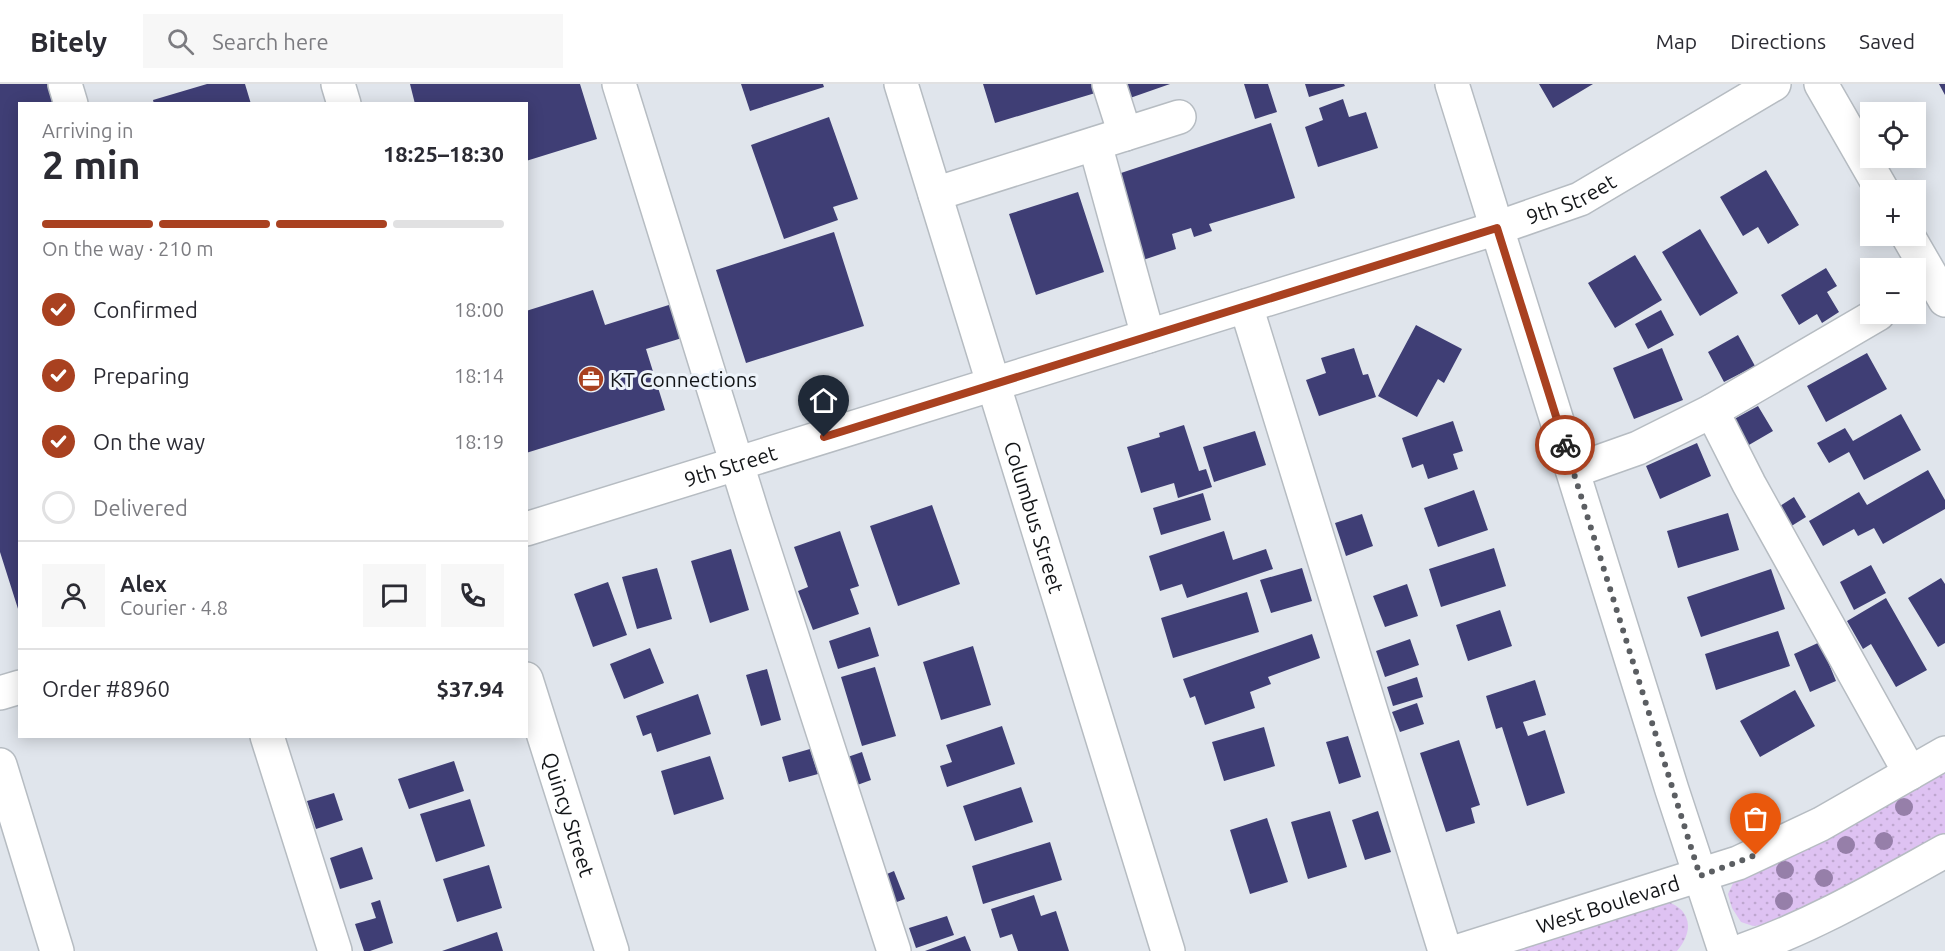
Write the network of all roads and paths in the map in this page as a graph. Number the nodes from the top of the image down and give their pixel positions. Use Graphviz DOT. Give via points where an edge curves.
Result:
graph roads {
  1 [pos="65,84"];
  2 [pos="338,84"];
  3 [pos="619,84"];
  4 [pos="901,84"];
  5 [pos="1109,84"];
  6 [pos="1452,84"];
  7 [pos="1774,84"];
  8 [pos="1821,84"];
  9 [pos="70,102"];
  10 [pos="343,102"];
  11 [pos="1179,117"];
  12 [pos="1110,139"];
  13 [pos="1876,180"];
  14 [pos="935,194"];
  15 [pos="1497,228"];
  16 [pos="1912,246"];
  17 [pos="1932,291"];
  18 [pos="1246,306"];
  19 [pos="1861,324"];
  20 [pos="1148,336"];
  21 [pos="995,384"];
  22 [pos="1712,411"];
  23 [pos="738,464"];
  24 [pos="1573,471"];
  25 [pos="528,528"];
  26 [pos="528,684"];
  27 [pos="18,688"];
  28 [pos="0,693"];
  29 [pos="268,738"];
  30 [pos="1945,753"];
  31 [pos="0,765"];
  32 [pos="1910,773"];
  33 [pos="1945,851"];
  34 [pos="1700,876"];
  35 [pos="57,951"];
  36 [pos="335,951"];
  37 [pos="612,951"];
  38 [pos="894,951"];
  39 [pos="1168,951"];
  40 [pos="1445,951"];
  41 [pos="1459,951"];
  42 [pos="1725,951"];
  43 [pos="1741,951"];
  1 -- 9 [label="street"];
  2 -- 10 [label="street"];
  3 -- 23 [label="street"];
  4 -- 14 [label="street, Columbus Street"];
  5 -- 12 [label="street"];
  6 -- 15 [label="street"];
  7 -- 15 [label="street, 9th Street" via="1580,199"];
  8 -- 13 [label="street"];
  11 -- 12 [label="street"];
  12 -- 14 [label="street"];
  12 -- 20 [label="street"];
  14 -- 21 [label="street, Columbus Street"];
  15 -- 18 [label="street, 9th Street"];
  15 -- 24 [label="street"];
  16 -- 17 [label="street"];
  18 -- 20 [label="street, 9th Street"];
  18 -- 40 [label="street"];
  19 -- 22 [label="street"];
  20 -- 21 [label="street, 9th Street"];
  21 -- 23 [label="street, 9th Street"];
  21 -- 39 [label="street, Columbus Street"];
  22 -- 24 [label="street" via="1638,448"];
  22 -- 32 [label="street"];
  23 -- 25 [label="street, 9th Street"];
  23 -- 38 [label="street"];
  24 -- 34 [label="street"];
  26 -- 37 [label="street, Quincy Street"];
  27 -- 28 [label="street"];
  29 -- 36 [label="street"];
  30 -- 32 [label="street, West Boulevard"];
  31 -- 35 [label="street"];
  32 -- 34 [label="street, West Boulevard" via="1777,846"];
  33 -- 43 [label="street" via="1827,915"];
  34 -- 41 [label="street, West Boulevard"];
  34 -- 42 [label="street"];
}
